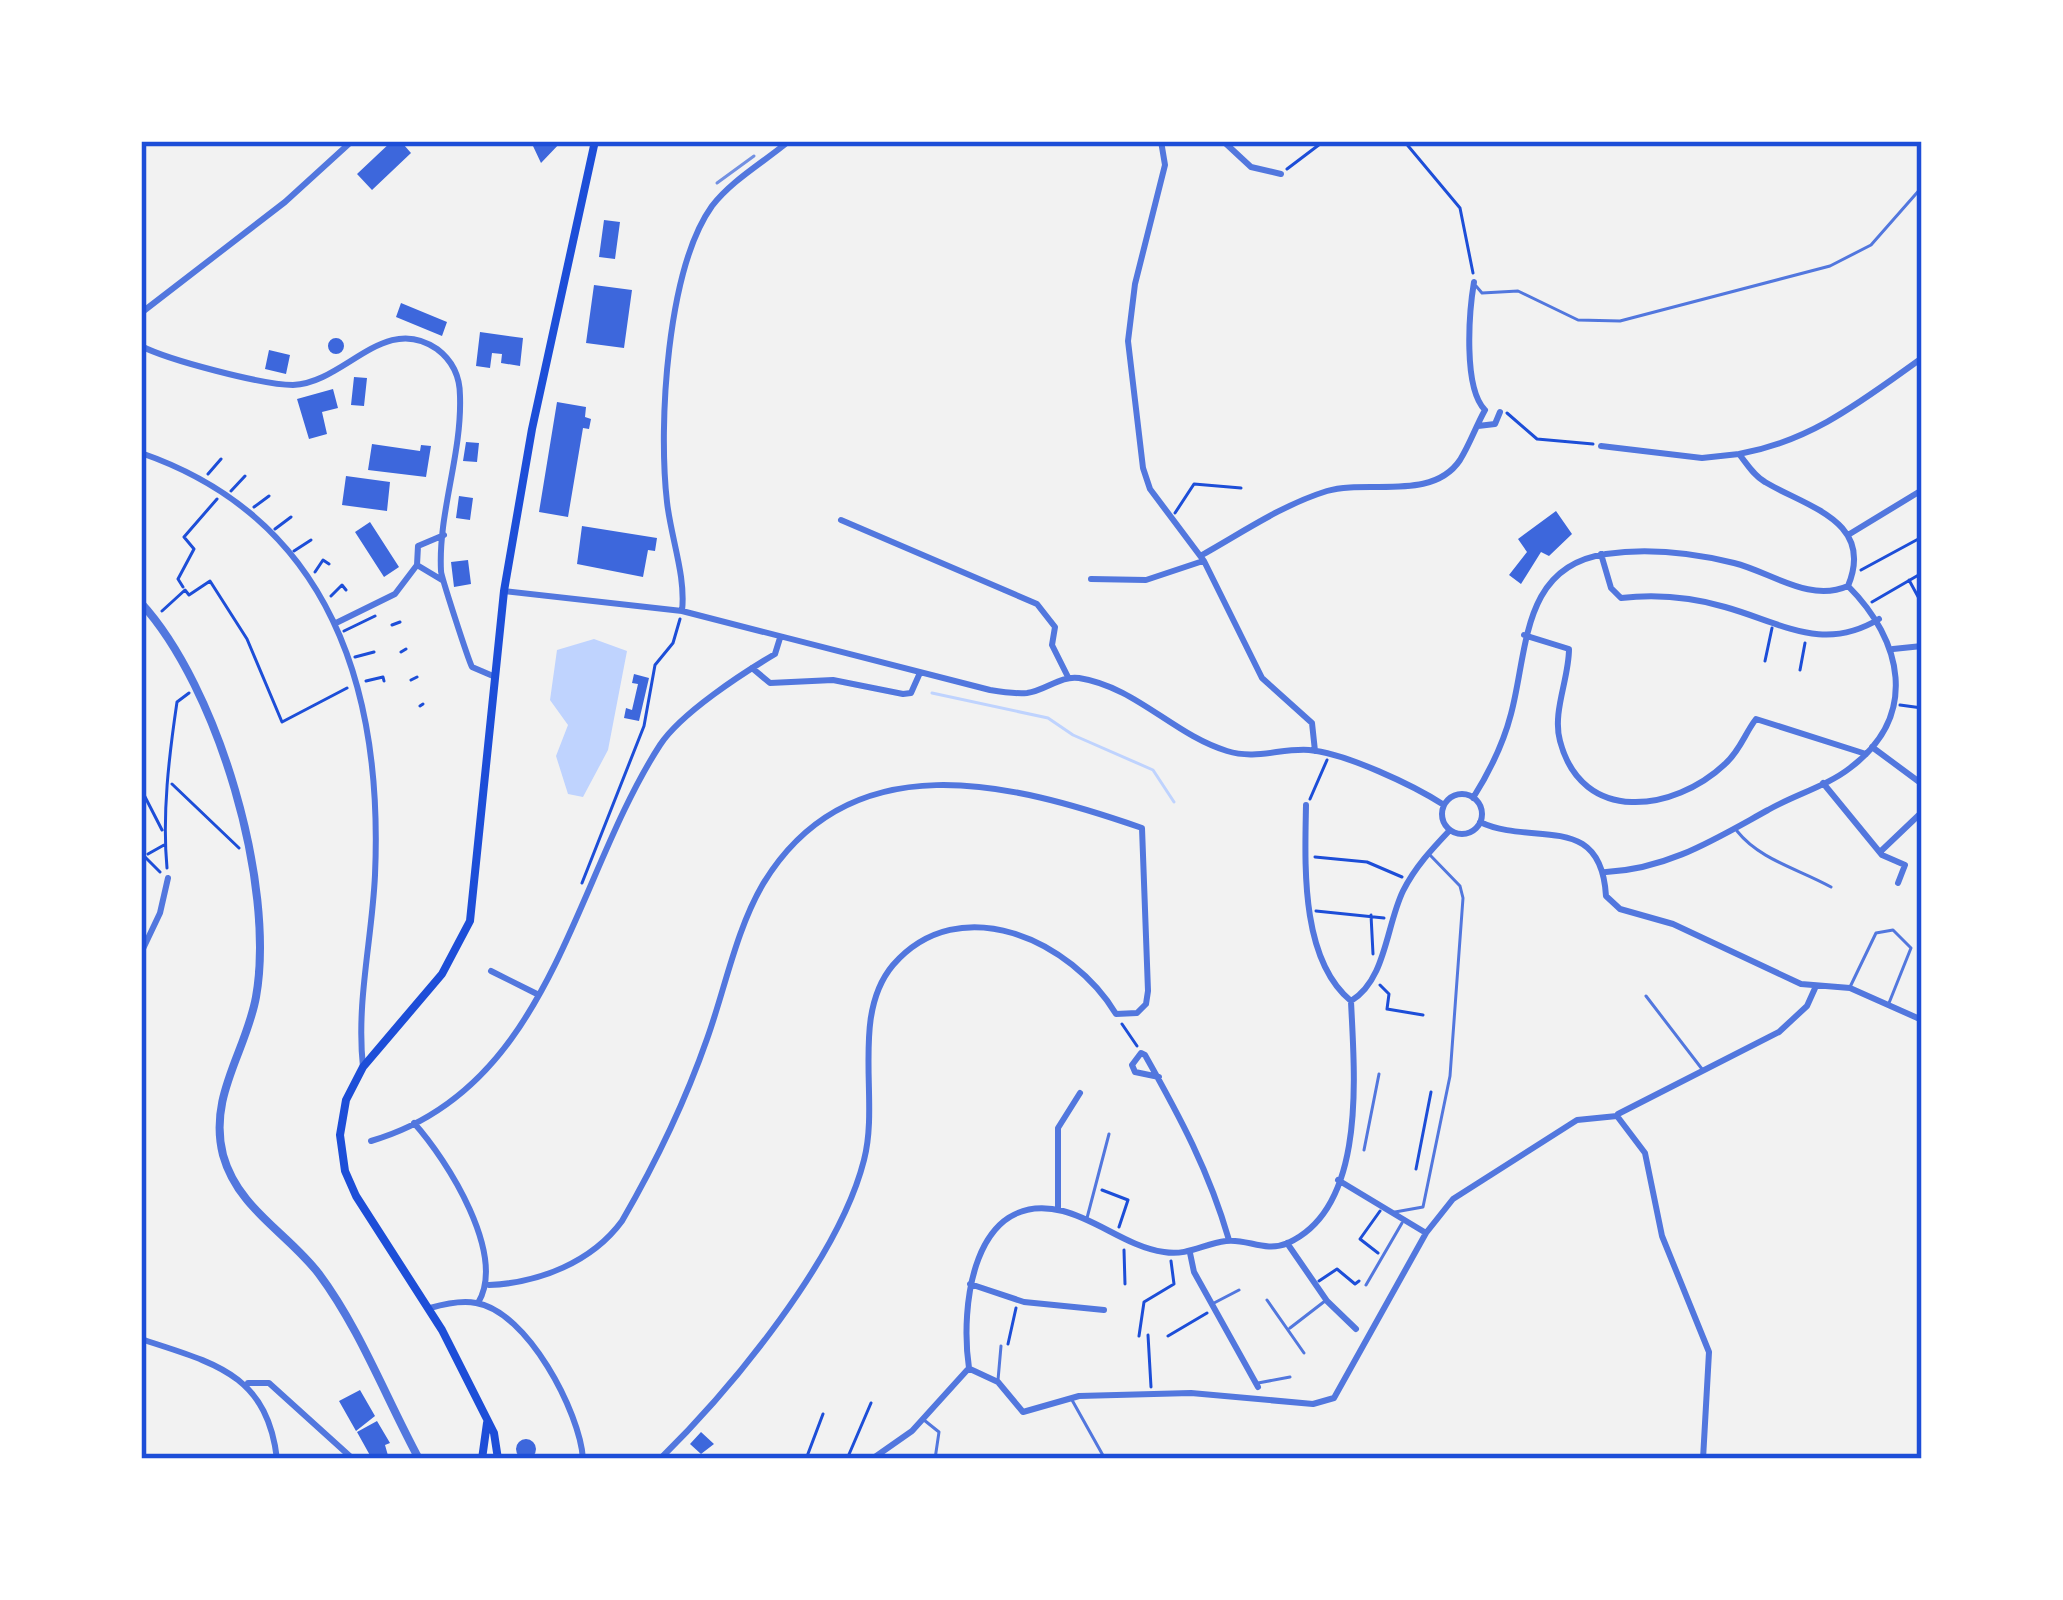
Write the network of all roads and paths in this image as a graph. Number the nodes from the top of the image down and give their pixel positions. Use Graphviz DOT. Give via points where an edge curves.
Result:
graph roads {
  1 [pos="352,141"];
  2 [pos="595,141"];
  3 [pos="789,141"];
  4 [pos="1161,141"];
  5 [pos="1223,141"];
  6 [pos="1324,141"];
  7 [pos="1404,141"];
  8 [pos="1281,174"];
  9 [pos="1922,187"];
  10 [pos="1474,282"];
  11 [pos="141,313"];
  12 [pos="141,346"];
  13 [pos="1922,358"];
  14 [pos="1485,410"];
  15 [pos="1500,412"];
  16 [pos="1478,426"];
  17 [pos="1601,446"];
  18 [pos="141,453"];
  19 [pos="1739,454"];
  20 [pos="221,458"];
  21 [pos="245,476"];
  22 [pos="203,482"];
  23 [pos="1241,488"];
  24 [pos="1922,490"];
  25 [pos="224,495"];
  26 [pos="269,496"];
  27 [pos="249,514"];
  28 [pos="291,517"];
  29 [pos="1171,519"];
  30 [pos="842,520"];
  31 [pos="270,534"];
  32 [pos="444,535"];
  33 [pos="1848,535"];
  34 [pos="1922,537"];
  35 [pos="311,540"];
  36 [pos="290,554"];
  37 [pos="1601,554"];
  38 [pos="1202,558"];
  39 [pos="329,564"];
  40 [pos="417,565"];
  41 [pos="1853,573"];
  42 [pos="1922,573"];
  43 [pos="310,579"];
  44 [pos="1091,579"];
  45 [pos="442,580"];
  46 [pos="1909,580"];
  47 [pos="1848,586"];
  48 [pos="185,590"];
  49 [pos="346,590"];
  50 [pos="504,591"];
  51 [pos="141,603"];
  52 [pos="325,603"];
  53 [pos="1922,604"];
  54 [pos="1867,605"];
  55 [pos="682,611"];
  56 [pos="375,616"];
  57 [pos="154,618"];
  58 [pos="1879,619"];
  59 [pos="400,622"];
  60 [pos="336,623"];
  61 [pos="1772,625"];
  62 [pos="392,626"];
  63 [pos="341,632"];
  64 [pos="1524,635"];
  65 [pos="1807,635"];
  66 [pos="780,638"];
  67 [pos="1922,646"];
  68 [pos="1893,649"];
  69 [pos="374,652"];
  70 [pos="352,658"];
  71 [pos="1765,662"];
  72 [pos="752,668"];
  73 [pos="1801,670"];
  74 [pos="919,675"];
  75 [pos="493,676"];
  76 [pos="1068,677"];
  77 [pos="384,681"];
  78 [pos="360,684"];
  79 [pos="195,688"];
  80 [pos="1894,704"];
  81 [pos="1922,708"];
  82 [pos="1333,747"];
  83 [pos="1869,750"];
  84 [pos="1315,751"];
  85 [pos="1328,757"];
  86 [pos="171,783"];
  87 [pos="1823,783"];
  88 [pos="1922,784"];
  89 [pos="141,789"];
  90 [pos="1473,798"];
  91 [pos="1306,805"];
  92 [pos="1444,806"];
  93 [pos="1922,812"];
  94 [pos="1480,822"];
  95 [pos="1736,829"];
  96 [pos="1450,830"];
  97 [pos="163,832"];
  98 [pos="164,844"];
  99 [pos="1880,852"];
  100 [pos="144,853"];
  101 [pos="1428,853"];
  102 [pos="250,855"];
  103 [pos="1306,855"];
  104 [pos="1606,872"];
  105 [pos="168,878"];
  106 [pos="1410,879"];
  107 [pos="1898,883"];
  108 [pos="1831,886"];
  109 [pos="587,900"];
  110 [pos="1310,910"];
  111 [pos="1371,915"];
  112 [pos="1391,918"];
  113 [pos="141,953"];
  114 [pos="1373,957"];
  115 [pos="491,971"];
  116 [pos="1373,977"];
  117 [pos="1816,986"];
  118 [pos="1850,988"];
  119 [pos="539,995"];
  120 [pos="1646,996"];
  121 [pos="1351,1001"];
  122 [pos="1888,1005"];
  123 [pos="1116,1014"];
  124 [pos="1423,1015"];
  125 [pos="1922,1020"];
  126 [pos="1141,1053"];
  127 [pos="363,1067"];
  128 [pos="1703,1070"];
  129 [pos="1379,1074"];
  130 [pos="1159,1077"];
  131 [pos="1431,1092"];
  132 [pos="1080,1094"];
  133 [pos="1355,1104"];
  134 [pos="1372,1107"];
  135 [pos="1617,1116"];
  136 [pos="414,1124"];
  137 [pos="1108,1134"];
  138 [pos="371,1141"];
  139 [pos="1364,1150"];
  140 [pos="1416,1168"];
  141 [pos="1338,1180"];
  142 [pos="1097,1188"];
  143 [pos="1058,1210"];
  144 [pos="1385,1211"];
  145 [pos="1086,1220"];
  146 [pos="1403,1221"];
  147 [pos="1426,1233"];
  148 [pos="1117,1234"];
  149 [pos="1228,1240"];
  150 [pos="1287,1243"];
  151 [pos="1124,1250"];
  152 [pos="1170,1253"];
  153 [pos="1190,1253"];
  154 [pos="1384,1257"];
  155 [pos="970,1284"];
  156 [pos="1125,1284"];
  157 [pos="1314,1284"];
  158 [pos="489,1285"];
  159 [pos="1366,1285"];
  160 [pos="1239,1290"];
  161 [pos="1017,1300"];
  162 [pos="1268,1300"];
  163 [pos="1326,1300"];
  164 [pos="478,1303"];
  165 [pos="1213,1307"];
  166 [pos="430,1308"];
  167 [pos="1104,1310"];
  168 [pos="141,1321"];
  169 [pos="1288,1329"];
  170 [pos="1355,1329"];
  171 [pos="1148,1335"];
  172 [pos="141,1336"];
  173 [pos="1139,1336"];
  174 [pos="1168,1336"];
  175 [pos="1001,1346"];
  176 [pos="1304,1353"];
  177 [pos="969,1368"];
  178 [pos="1290,1377"];
  179 [pos="244,1382"];
  180 [pos="998,1382"];
  181 [pos="1257,1385"];
  182 [pos="1151,1394"];
  183 [pos="1071,1399"];
  184 [pos="871,1403"];
  185 [pos="823,1414"];
  186 [pos="485,1416"];
  187 [pos="922,1419"];
  188 [pos="499,1458"];
  189 [pos="277,1459"];
  190 [pos="352,1459"];
  191 [pos="418,1459"];
  192 [pos="482,1459"];
  193 [pos="583,1459"];
  194 [pos="660,1459"];
  195 [pos="806,1459"];
  196 [pos="847,1459"];
  197 [pos="872,1459"];
  198 [pos="935,1459"];
  199 [pos="1105,1459"];
  200 [pos="1703,1459"];
  1 -- 11 [label="street"];
  2 -- 50 [label="main road"];
  3 -- 55 [label="street" via="722,194 686,256 673,330 666,498"];
  4 -- 29 [label="street" via="1165,165 1128,340 1143,467"];
  5 -- 8 [label="street" via="1251,166"];
  6 -- 8 [label="path"];
  7 -- 10 [label="path" via="1460,208"];
  9 -- 10 [label="lane" via="1871,244 1830,266 1620,321 1578,320 1534,295 1482,293"];
  10 -- 14 [label="street" via="1468,344 1476,401"];
  12 -- 32 [label="street" via="292,385 383,342 430,345 451,363 460,387"];
  13 -- 19 [label="street" via="1841,418"];
  14 -- 15 [label="street"];
  14 -- 16 [label="street"];
  15 -- 16 [label="street" via="1495,424"];
  15 -- 17 [label="path" via="1516,416 1537,439"];
  16 -- 38 [label="street" via="1459,462 1435,478 1308,497"];
  17 -- 19 [label="street" via="1702,458"];
  18 -- 22 [label="street"];
  19 -- 33 [label="street" via="1760,480 1828,512"];
  20 -- 22 [label="path"];
  21 -- 25 [label="path"];
  22 -- 25 [label="street"];
  23 -- 29 [label="path" via="1194,484"];
  24 -- 33 [label="street"];
  25 -- 27 [label="street"];
  25 -- 48 [label="path" via="184,537 194,549 178,579"];
  26 -- 27 [label="path"];
  27 -- 31 [label="street"];
  28 -- 31 [label="path"];
  29 -- 38 [label="street"];
  30 -- 76 [label="street" via="1037,604 1054,627 1052,645"];
  31 -- 36 [label="street"];
  32 -- 40 [label="street" via="422,541"];
  32 -- 45 [label="street"];
  33 -- 41 [label="street"];
  34 -- 41 [label="path"];
  35 -- 36 [label="path"];
  36 -- 43 [label="street"];
  37 -- 47 [label="street" via="1676,553 1737,563 1808,590"];
  37 -- 61 [label="street" via="1621,598 1700,601"];
  37 -- 64 [label="street" via="1550,584"];
  38 -- 44 [label="street" via="1146,580"];
  38 -- 84 [label="street" via="1262,678 1312,723"];
  39 -- 43 [label="path" via="323,560"];
  40 -- 45 [label="street"];
  40 -- 60 [label="street" via="395,594"];
  41 -- 47 [label="street"];
  42 -- 46 [label="path"];
  43 -- 52 [label="street"];
  45 -- 75 [label="street" via="472,667"];
  46 -- 53 [label="path"];
  46 -- 54 [label="path"];
  47 -- 54 [label="street"];
  48 -- 57 [label="path"];
  48 -- 78 [label="path" via="189,596 210,581 247,639 282,722"];
  49 -- 52 [label="path" via="339,586"];
  50 -- 55 [label="street"];
  50 -- 75 [label="main road"];
  51 -- 57 [label="street"];
  52 -- 60 [label="street"];
  54 -- 58 [label="street"];
  55 -- 66 [label="street"];
  55 -- 109 [label="path" via="673,644 655,665 644,726 582,882"];
  56 -- 63 [label="path"];
  57 -- 79 [label="street"];
  58 -- 65 [label="street" via="1854,633"];
  58 -- 68 [label="street"];
  59 -- 62 [label="path"];
  60 -- 63 [label="street"];
  61 -- 65 [label="street"];
  61 -- 71 [label="path"];
  63 -- 70 [label="street"];
  64 -- 83 [label="street" via="1568,645 1558,737 1575,772 1609,801 1638,805 1690,790 1730,761 1756,718"];
  64 -- 90 [label="street" via="1505,736"];
  65 -- 73 [label="path"];
  66 -- 72 [label="street" via="776,654"];
  66 -- 74 [label="street"];
  67 -- 68 [label="street"];
  68 -- 80 [label="street"];
  69 -- 70 [label="path"];
  70 -- 78 [label="street"];
  72 -- 74 [label="street" via="770,683 833,680 903,694"];
  72 -- 109 [label="street" via="661,743"];
  74 -- 76 [label="street" via="1028,693"];
  75 -- 127 [label="main road" via="470,921 442,974"];
  76 -- 84 [label="street" via="1138,700 1228,752"];
  77 -- 78 [label="path"];
  78 -- 127 [label="street" via="376,808 359,1020"];
  79 -- 86 [label="path" via="177,701"];
  79 -- 102 [label="street"];
  80 -- 81 [label="path"];
  80 -- 83 [label="street"];
  82 -- 85 [label="path"];
  83 -- 87 [label="street"];
  83 -- 88 [label="street"];
  84 -- 85 [label="street"];
  85 -- 91 [label="path"];
  85 -- 92 [label="street" via="1371,767"];
  86 -- 97 [label="path"];
  86 -- 102 [label="path"];
  87 -- 95 [label="street"];
  87 -- 99 [label="street"];
  89 -- 97 [label="path"];
  90 -- 92 [label="street" via="1460,794"];
  90 -- 94 [label="street"];
  91 -- 103 [label="street"];
  92 -- 96 [label="street"];
  93 -- 99 [label="street"];
  94 -- 96 [label="street" via="1466,833"];
  94 -- 104 [label="street" via="1562,833"];
  95 -- 104 [label="street" via="1689,854"];
  95 -- 108 [label="lane" via="1750,848"];
  96 -- 101 [label="street"];
  97 -- 98 [label="path"];
  98 -- 100 [label="path"];
  98 -- 100 [label="path" via="168,876"];
  99 -- 107 [label="street" via="1905,865"];
  101 -- 106 [label="street"];
  101 -- 144 [label="lane" via="1463,898 1450,1076 1423,1207"];
  102 -- 191 [label="street" via="260,970 220,1106 224,1157 245,1201 329,1289"];
  103 -- 106 [label="path" via="1367,862"];
  103 -- 110 [label="street"];
  104 -- 117 [label="street" via="1606,896 1616,906"];
  105 -- 113 [label="street"];
  106 -- 112 [label="street"];
  109 -- 119 [label="street"];
  110 -- 111 [label="path"];
  110 -- 121 [label="street" via="1324,962"];
  111 -- 112 [label="path"];
  111 -- 114 [label="path"];
  112 -- 116 [label="street"];
  115 -- 119 [label="street"];
  116 -- 121 [label="street"];
  116 -- 124 [label="path" via="1388,994 1387,1009"];
  117 -- 118 [label="street"];
  117 -- 128 [label="street" via="1779,1032"];
  118 -- 122 [label="street"];
  118 -- 122 [label="lane" via="1876,933 1899,932 1911,948"];
  119 -- 136 [label="street" via="490,1066"];
  120 -- 128 [label="lane"];
  121 -- 133 [label="street"];
  122 -- 125 [label="street"];
  123 -- 126 [label="path"];
  123 -- 158 [label="street" via="1129,1016 1146,1004 1142,828 994,786 913,788 847,804 806,830 762,886 680,1107 610,1238 542,1276"];
  123 -- 194 [label="street" via="1047,947 1004,928 953,932 892,967 877,993 866,1154 849,1202 767,1335"];
  126 -- 130 [label="street"];
  126 -- 130 [label="street" via="1136,1072"];
  127 -- 166 [label="main road" via="342,1116 345,1171"];
  128 -- 135 [label="street"];
  129 -- 134 [label="lane"];
  130 -- 149 [label="street" via="1203,1159"];
  131 -- 140 [label="path"];
  132 -- 143 [label="street" via="1058,1128"];
  133 -- 134 [label="lane"];
  133 -- 141 [label="street"];
  134 -- 139 [label="lane"];
  135 -- 147 [label="street" via="1577,1120 1487,1174 1453,1198"];
  135 -- 200 [label="street" via="1645,1153 1662,1236 1708,1352"];
  136 -- 138 [label="street"];
  136 -- 158 [label="street" via="464,1199"];
  137 -- 142 [label="lane"];
  141 -- 144 [label="street"];
  141 -- 150 [label="street" via="1322,1217"];
  142 -- 145 [label="lane"];
  142 -- 148 [label="path" via="1128,1200"];
  143 -- 145 [label="street"];
  143 -- 155 [label="street" via="1030,1211 994,1231"];
  144 -- 146 [label="street"];
  144 -- 154 [label="path" via="1360,1239"];
  145 -- 148 [label="street"];
  146 -- 147 [label="street"];
  146 -- 154 [label="lane"];
  147 -- 182 [label="street" via="1334,1398 1313,1404"];
  148 -- 152 [label="street"];
  149 -- 150 [label="street"];
  149 -- 153 [label="street"];
  150 -- 157 [label="street"];
  151 -- 156 [label="path"];
  152 -- 153 [label="street"];
  152 -- 173 [label="path" via="1174,1284 1144,1301"];
  153 -- 165 [label="street"];
  154 -- 159 [label="lane"];
  155 -- 161 [label="street"];
  155 -- 177 [label="street"];
  157 -- 159 [label="path" via="1337,1269"];
  157 -- 163 [label="street"];
  158 -- 164 [label="street"];
  160 -- 165 [label="lane"];
  161 -- 167 [label="street"];
  161 -- 175 [label="path" via="1011,1344"];
  162 -- 169 [label="lane"];
  163 -- 169 [label="lane"];
  163 -- 170 [label="street"];
  164 -- 166 [label="street"];
  164 -- 193 [label="street" via="531,1340"];
  165 -- 174 [label="path"];
  165 -- 181 [label="street"];
  166 -- 186 [label="main road"];
  168 -- 172 [label="street"];
  169 -- 176 [label="lane"];
  171 -- 182 [label="path"];
  172 -- 179 [label="street"];
  175 -- 180 [label="lane"];
  177 -- 180 [label="street"];
  177 -- 187 [label="street"];
  178 -- 181 [label="lane"];
  179 -- 189 [label="street" via="265,1408"];
  179 -- 190 [label="street" via="269,1383"];
  180 -- 183 [label="street" via="1023,1412"];
  182 -- 183 [label="street"];
  183 -- 199 [label="lane"];
  184 -- 196 [label="path"];
  185 -- 195 [label="path"];
  186 -- 188 [label="main road"];
  186 -- 192 [label="main road"];
  187 -- 197 [label="street"];
  187 -- 198 [label="lane" via="939,1432"];
}
